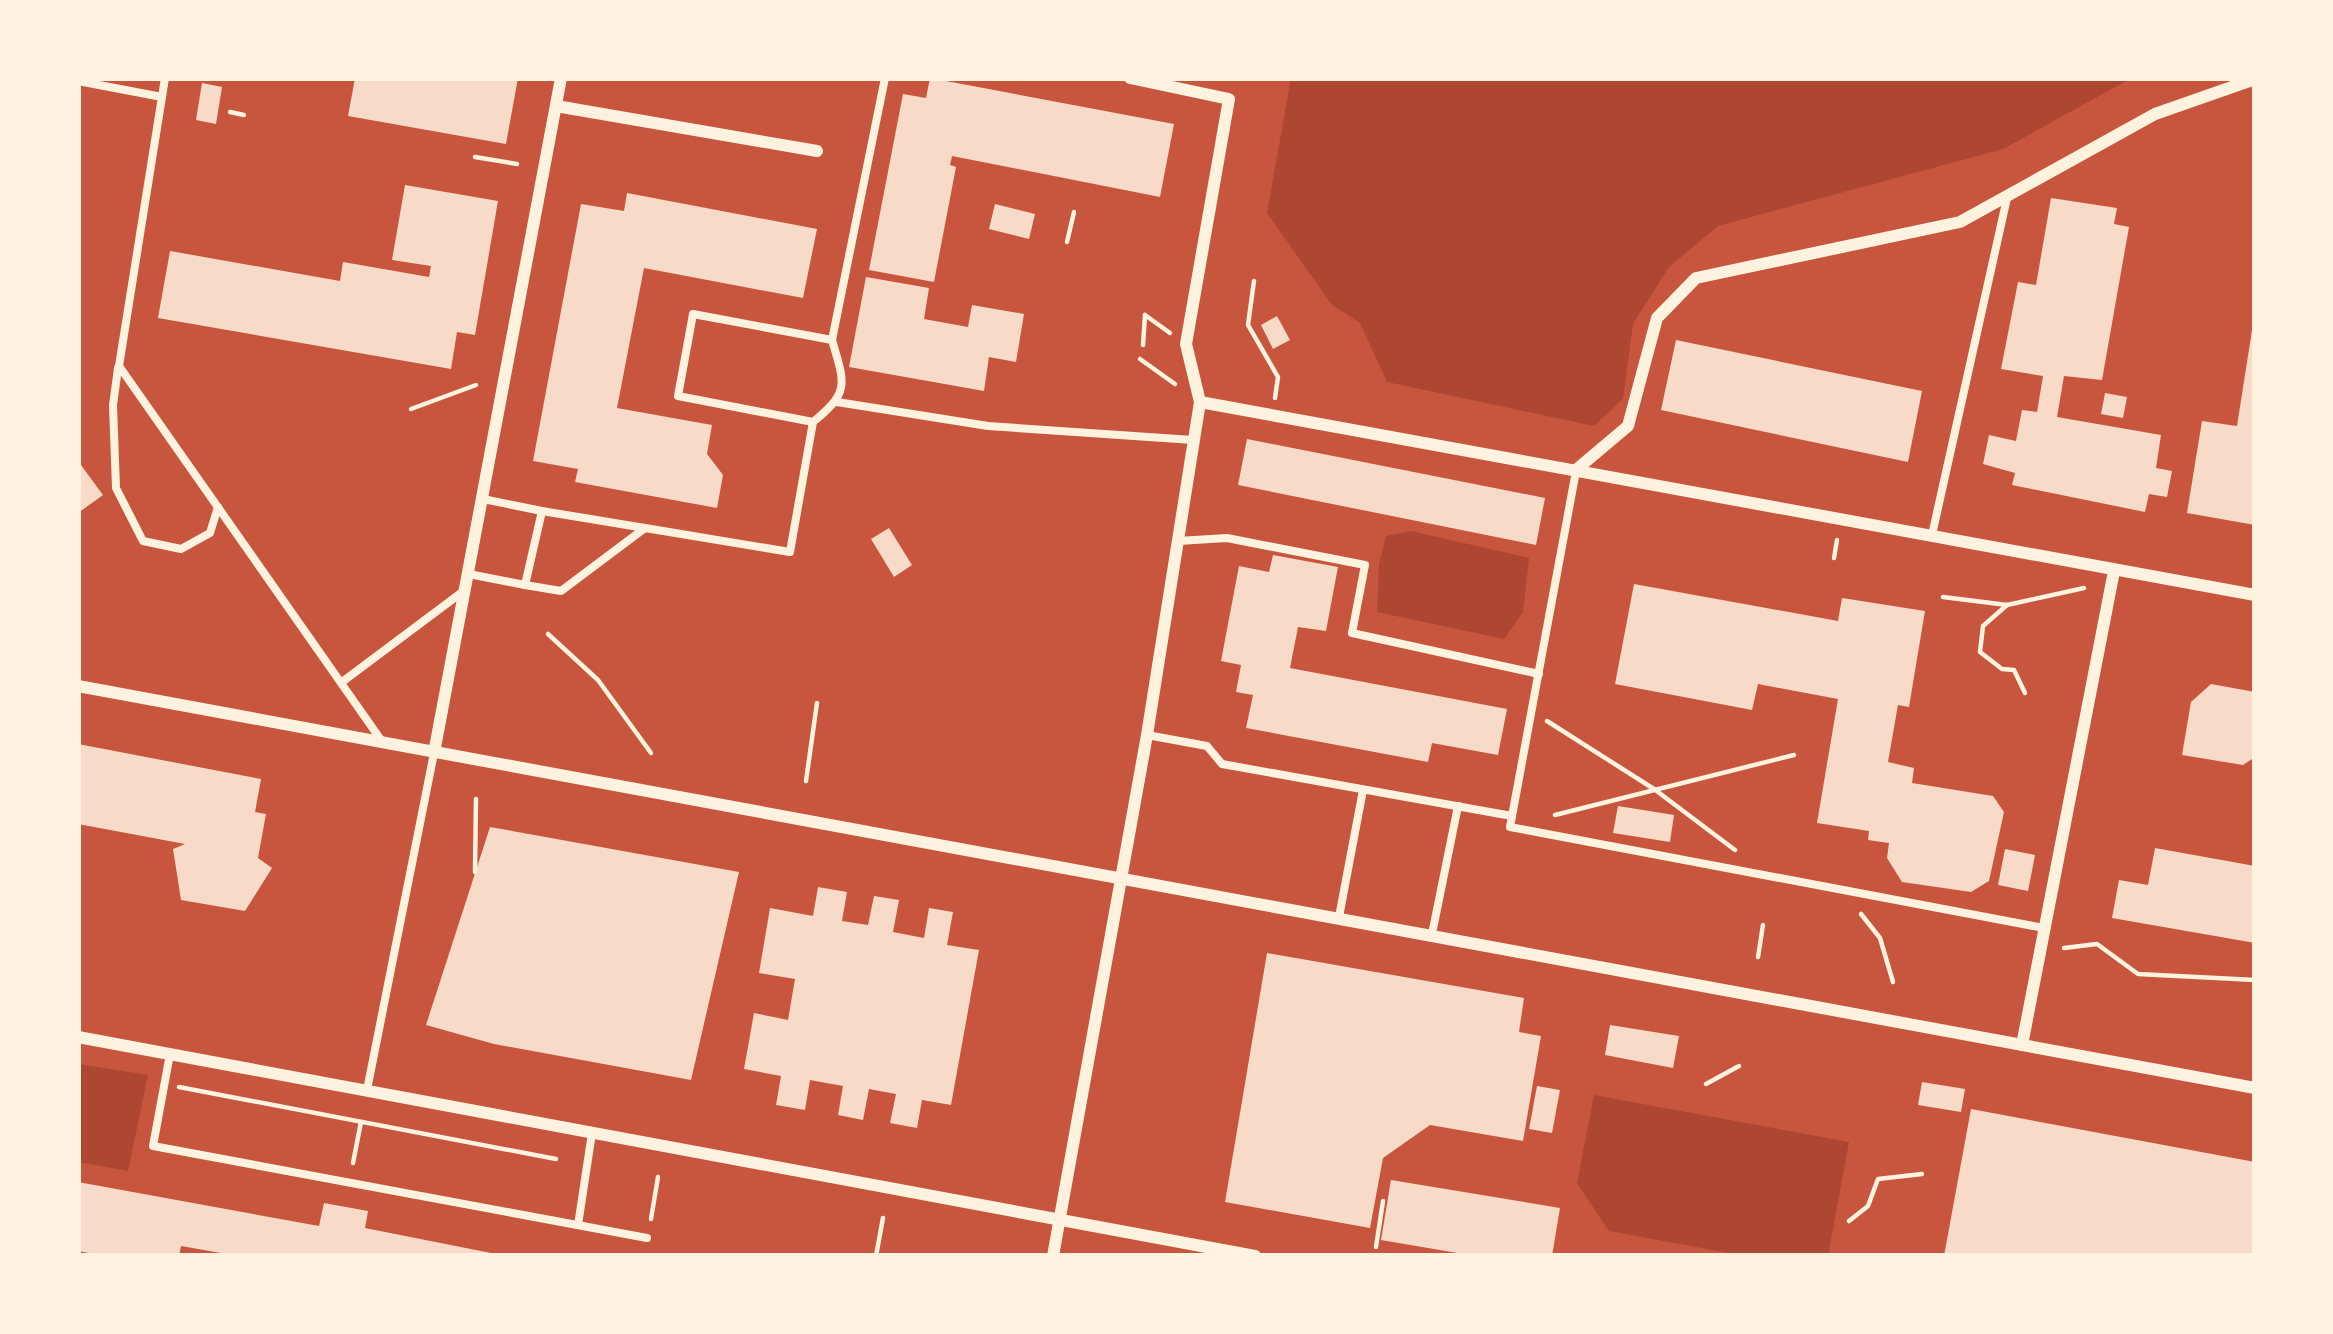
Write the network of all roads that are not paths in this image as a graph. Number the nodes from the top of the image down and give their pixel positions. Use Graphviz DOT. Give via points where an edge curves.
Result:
graph roads {
  1 [pos="165,78"];
  2 [pos="561,78"];
  3 [pos="885,78"];
  4 [pos="1130,78"];
  5 [pos="2255,79"];
  6 [pos="1163,81"];
  7 [pos="78,82"];
  8 [pos="162,97"];
  9 [pos="556,106"];
  10 [pos="817,151"];
  11 [pos="2007,196"];
  12 [pos="832,340"];
  13 [pos="119,366"];
  14 [pos="837,401"];
  15 [pos="1200,402"];
  16 [pos="813,422"];
  17 [pos="1193,440"];
  18 [pos="1576,469"];
  19 [pos="483,500"];
  20 [pos="218,506"];
  21 [pos="542,511"];
  22 [pos="645,528"];
  23 [pos="1932,537"];
  24 [pos="1178,541"];
  25 [pos="2114,572"];
  26 [pos="469,574"];
  27 [pos="525,585"];
  28 [pos="466,590"];
  29 [pos="2255,595"];
  30 [pos="1539,674"];
  31 [pos="342,682"];
  32 [pos="78,686"];
  33 [pos="1148,735"];
  34 [pos="382,742"];
  35 [pos="434,753"];
  36 [pos="1363,790"];
  37 [pos="1457,806"];
  38 [pos="1512,816"];
  39 [pos="1121,879"];
  40 [pos="1339,917"];
  41 [pos="2044,928"];
  42 [pos="1432,934"];
  43 [pos="78,1037"];
  44 [pos="2022,1045"];
  45 [pos="170,1054"];
  46 [pos="2255,1088"];
  47 [pos="367,1091"];
  48 [pos="592,1133"];
  49 [pos="1059,1221"];
  50 [pos="578,1225"];
  51 [pos="647,1238"];
  52 [pos="1053,1256"];
  53 [pos="1256,1256"];
  1 -- 8 [label="lane"];
  2 -- 9 [label="street"];
  3 -- 12 [label="lane"];
  4 -- 6 [label="street"];
  5 -- 11 [label="street" via="2155,114"];
  6 -- 15 [label="street" via="1229,99 1186,344"];
  7 -- 8 [label="lane"];
  8 -- 13 [label="lane"];
  9 -- 10 [label="street"];
  9 -- 19 [label="street"];
  11 -- 18 [label="street" via="1960,222 1696,278 1657,318 1628,426"];
  11 -- 23 [label="lane"];
  12 -- 14 [label="lane" via="843,375"];
  12 -- 16 [label="lane" via="693,314 678,396"];
  13 -- 20 [label="lane"];
  13 -- 20 [label="lane" via="116,488 143,541 181,549 210,533"];
  14 -- 16 [label="lane"];
  14 -- 17 [label="lane" via="988,427"];
  15 -- 17 [label="street"];
  15 -- 18 [label="street"];
  16 -- 22 [label="lane" via="790,552"];
  17 -- 24 [label="street"];
  18 -- 23 [label="street"];
  18 -- 30 [label="lane"];
  19 -- 21 [label="lane"];
  19 -- 26 [label="street"];
  20 -- 31 [label="lane"];
  21 -- 22 [label="lane"];
  21 -- 27 [label="lane"];
  22 -- 27 [label="lane" via="561,591"];
  23 -- 25 [label="street"];
  24 -- 30 [label="lane" via="1227,538 1365,565 1352,633"];
  24 -- 33 [label="street"];
  25 -- 29 [label="street"];
  25 -- 41 [label="street"];
  26 -- 27 [label="lane"];
  26 -- 28 [label="street"];
  28 -- 31 [label="lane"];
  28 -- 35 [label="street"];
  30 -- 38 [label="lane"];
  31 -- 34 [label="lane"];
  32 -- 34 [label="street"];
  33 -- 36 [label="lane" via="1207,746 1222,764"];
  33 -- 39 [label="street"];
  34 -- 35 [label="street"];
  35 -- 39 [label="street"];
  35 -- 47 [label="lane"];
  36 -- 37 [label="lane"];
  36 -- 40 [label="lane"];
  37 -- 38 [label="lane"];
  37 -- 42 [label="lane"];
  38 -- 41 [label="lane" via="1510,827"];
  39 -- 40 [label="street"];
  39 -- 49 [label="street"];
  40 -- 42 [label="street"];
  41 -- 44 [label="street"];
  42 -- 44 [label="street"];
  43 -- 45 [label="street"];
  44 -- 46 [label="street"];
  45 -- 47 [label="street"];
  45 -- 50 [label="lane" via="153,1146"];
  47 -- 48 [label="street"];
  48 -- 49 [label="street"];
  48 -- 50 [label="lane"];
  49 -- 52 [label="street"];
  49 -- 53 [label="street"];
  50 -- 51 [label="lane"];
}
